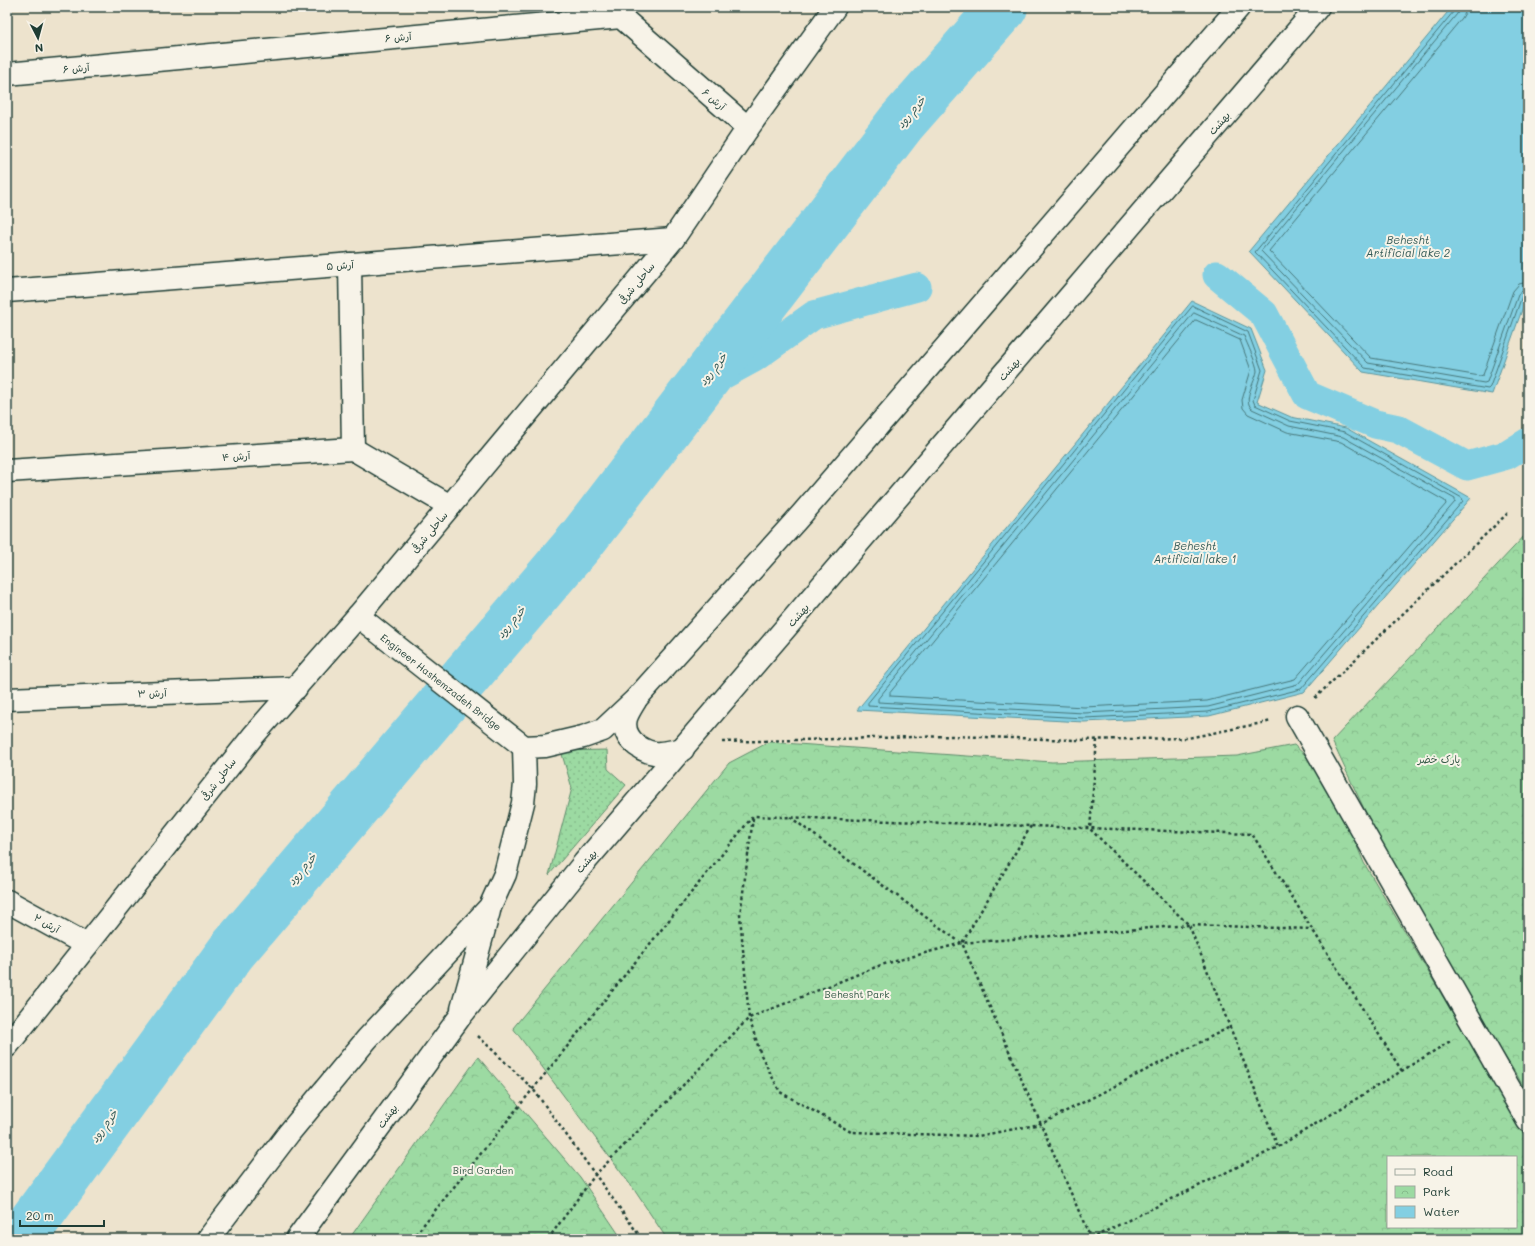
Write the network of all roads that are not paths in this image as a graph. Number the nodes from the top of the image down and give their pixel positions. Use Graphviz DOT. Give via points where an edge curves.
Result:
graph roads {
  1 [pos="835,7"];
  2 [pos="1239,7"];
  3 [pos="1318,7"];
  4 [pos="620,12"];
  5 [pos="7,74"];
  6 [pos="748,128"];
  7 [pos="673,239"];
  8 [pos="350,264"];
  9 [pos="7,291"];
  10 [pos="353,449"];
  11 [pos="7,471"];
  12 [pos="450,506"];
  13 [pos="358,616"];
  14 [pos="296,688"];
  15 [pos="7,699"];
  16 [pos="635,700"];
  17 [pos="1297,716"];
  18 [pos="685,746"];
  19 [pos="524,747"];
  20 [pos="7,901"];
  21 [pos="490,906"];
  22 [pos="87,945"];
  23 [pos="459,1018"];
  24 [pos="7,1046"];
  25 [pos="1528,1121"];
  26 [pos="208,1239"];
  27 [pos="297,1239"];
  1 -- 6 [label="main road, ساحلی شرقی"];
  2 -- 16 [label="main road" via="802,515"];
  3 -- 18 [label="main road, بهشت"];
  4 -- 5 [label="main road, آرش ۶"];
  4 -- 6 [label="main road, آرش ۶"];
  6 -- 7 [label="main road, ساحلی شرقی"];
  7 -- 8 [label="main road, آرش ۵"];
  7 -- 12 [label="main road, ساحلی شرقی"];
  8 -- 9 [label="main road, آرش ۵"];
  8 -- 10 [label="main road"];
  10 -- 11 [label="main road, آرش ۴"];
  10 -- 12 [label="main road"];
  12 -- 13 [label="main road, ساحلی شرقی"];
  13 -- 14 [label="main road, ساحلی شرقی"];
  13 -- 19 [label="main road, Engineer Hashemzadeh Bridge"];
  14 -- 15 [label="main road, آرش ۳"];
  14 -- 22 [label="main road, ساحلی شرقی" via="253,736"];
  16 -- 18 [label="main road" via="626,718 627,733 632,742 655,753"];
  16 -- 19 [label="main road" via="603,730 545,746"];
  17 -- 25 [label="main road"];
  18 -- 23 [label="main road, بهشت" via="584,863"];
  19 -- 21 [label="main road" via="523,803 505,874"];
  20 -- 22 [label="main road, آرش ۲"];
  21 -- 23 [label="main road"];
  21 -- 26 [label="main road" via="367,1039 289,1133"];
  22 -- 24 [label="main road, ساحلی شرقی"];
  23 -- 27 [label="main road, بهشت"];
}
